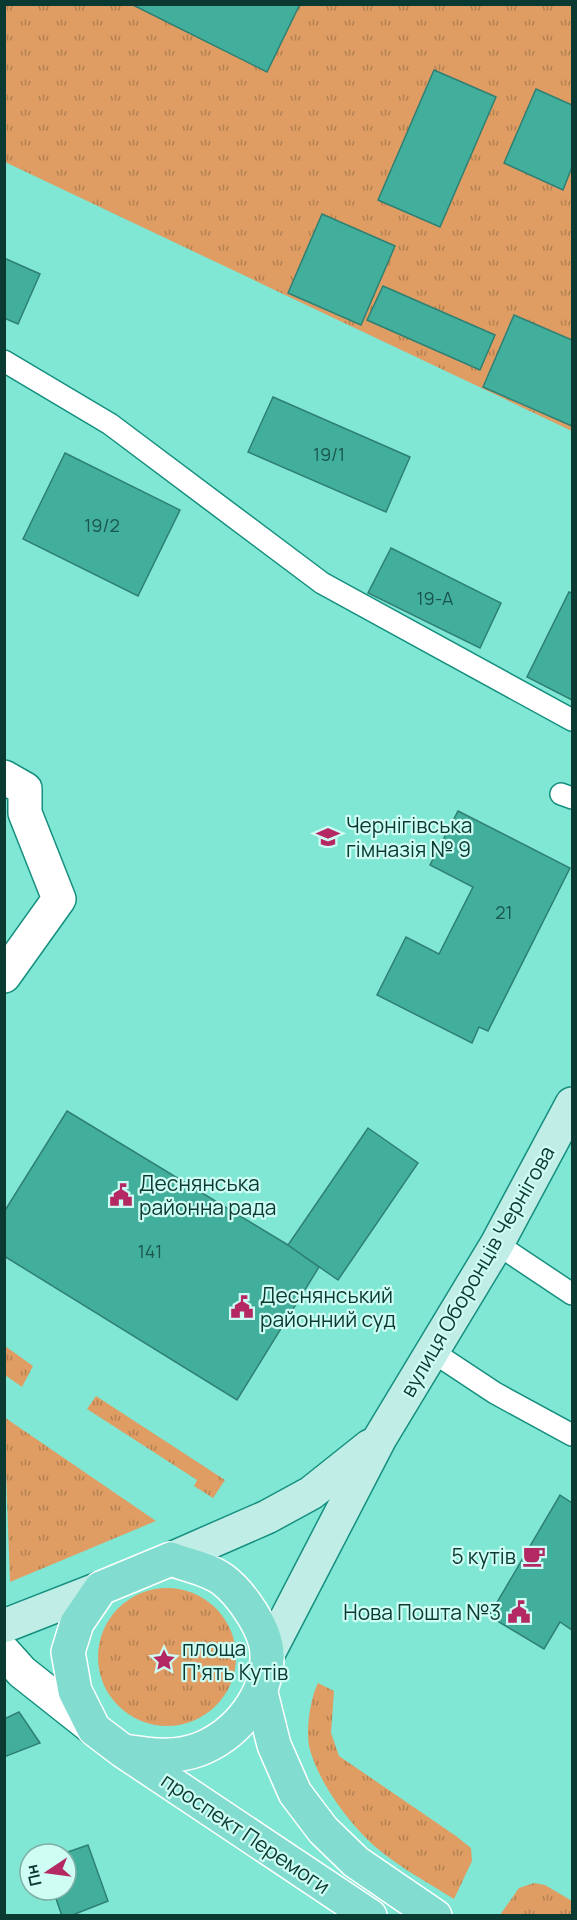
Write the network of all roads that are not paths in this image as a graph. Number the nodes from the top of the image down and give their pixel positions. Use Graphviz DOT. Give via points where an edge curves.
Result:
graph roads {
  1 [pos="4,361"];
  2 [pos="573,720"];
  3 [pos="4,777"];
  4 [pos="4,976"];
  5 [pos="573,1104"];
  6 [pos="497,1244"];
  7 [pos="573,1294"];
  8 [pos="433,1352"];
  9 [pos="573,1435"];
  10 [pos="380,1438"];
  11 [pos="171,1559"];
  12 [pos="101,1588"];
  13 [pos="4,1626"];
  14 [pos="4,1652"];
  15 [pos="267,1654"];
  16 [pos="261,1693"];
  17 [pos="94,1729"];
  18 [pos="123,1751"];
  19 [pos="369,1916"];
  20 [pos="435,1916"];
  1 -- 2 [label="lane" via="110,424 322,583"];
  3 -- 4 [label="street" via="25,789 25,813 58,899"];
  5 -- 6 [label="main road, вулиця Оборонців Чернігова"];
  6 -- 7 [label="lane"];
  6 -- 8 [label="main road, вулиця Оборонців Чернігова"];
  8 -- 9 [label="lane" via="495,1393"];
  8 -- 10 [label="main road, вулиця Оборонців Чернігова"];
  10 -- 11 [label="main road, вулиця Оборонців Чернігова" via="311,1493"];
  10 -- 15 [label="main road, вулиця Оборонців Чернігова"];
  11 -- 12 [label="main road"];
  11 -- 15 [label="main road" via="219,1576 237,1591 257,1621"];
  12 -- 13 [label="main road"];
  12 -- 17 [label="main road" via="77,1623 68,1652 75,1691"];
  14 -- 17 [label="street" via="21,1672"];
  15 -- 16 [label="main road"];
  16 -- 18 [label="main road" via="234,1729 199,1749 161,1757"];
  16 -- 20 [label="main road, проспект Перемоги" via="273,1745 295,1793 323,1830 356,1862"];
  17 -- 18 [label="main road"];
  18 -- 19 [label="main road, проспект Перемоги"];
}
